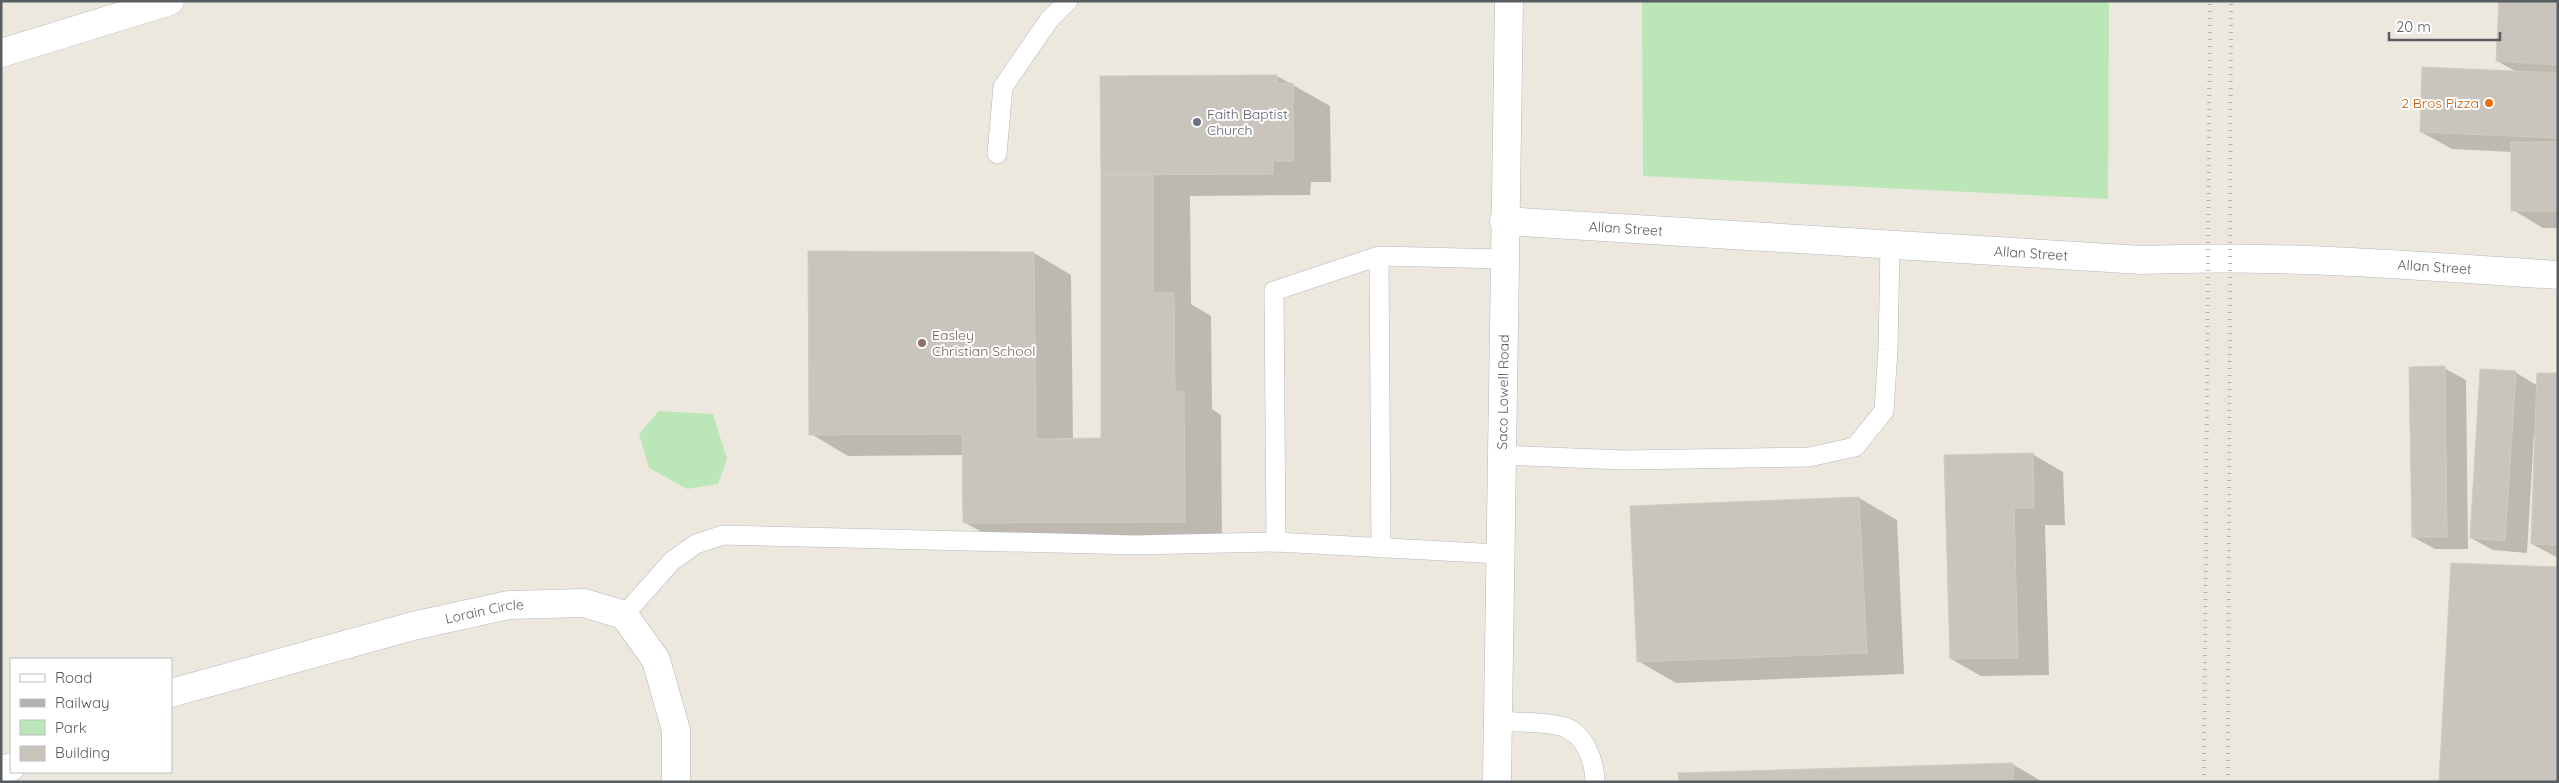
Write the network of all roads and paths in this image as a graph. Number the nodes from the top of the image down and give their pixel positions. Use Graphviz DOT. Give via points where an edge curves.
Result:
graph roads {
  1 [pos="170,1"];
  2 [pos="1068,1"];
  3 [pos="1508,1"];
  4 [pos="1,53"];
  5 [pos="997,154"];
  6 [pos="1504,221"];
  7 [pos="1890,245"];
  8 [pos="1378,256"];
  9 [pos="1503,258"];
  10 [pos="2558,275"];
  11 [pos="1501,455"];
  12 [pos="1276,542"];
  13 [pos="1381,548"];
  14 [pos="1499,554"];
  15 [pos="624,615"];
  16 [pos="172,693"];
  17 [pos="1498,721"];
  18 [pos="676,782"];
  19 [pos="1497,782"];
  20 [pos="1595,782"];
  1 -- 4 [label="street"];
  2 -- 5 [label="lane" via="1049,20 1003,87"];
  3 -- 6 [label="street, Saco Lowell Road"];
  6 -- 7 [label="street, Allan Street"];
  6 -- 9 [label="street, Saco Lowell Road"];
  7 -- 10 [label="street, Allan Street" via="2142,260 2206,257 2322,260"];
  7 -- 11 [label="lane" via="1884,411 1855,447 1809,457 1624,460"];
  8 -- 9 [label="lane"];
  8 -- 12 [label="lane" via="1274,292"];
  8 -- 13 [label="lane"];
  9 -- 11 [label="street, Saco Lowell Road"];
  11 -- 14 [label="street, Saco Lowell Road"];
  12 -- 13 [label="lane"];
  12 -- 15 [label="lane" via="1135,545 723,535 696,544 672,561"];
  13 -- 14 [label="lane"];
  14 -- 17 [label="street, Saco Lowell Road"];
  15 -- 16 [label="street, Lorain Circle" via="584,602 509,605 413,626"];
  15 -- 18 [label="street" via="656,660 676,730"];
  17 -- 19 [label="street, Saco Lowell Road"];
  17 -- 20 [label="lane" via="1565,727 1584,743 1595,770"];
}
